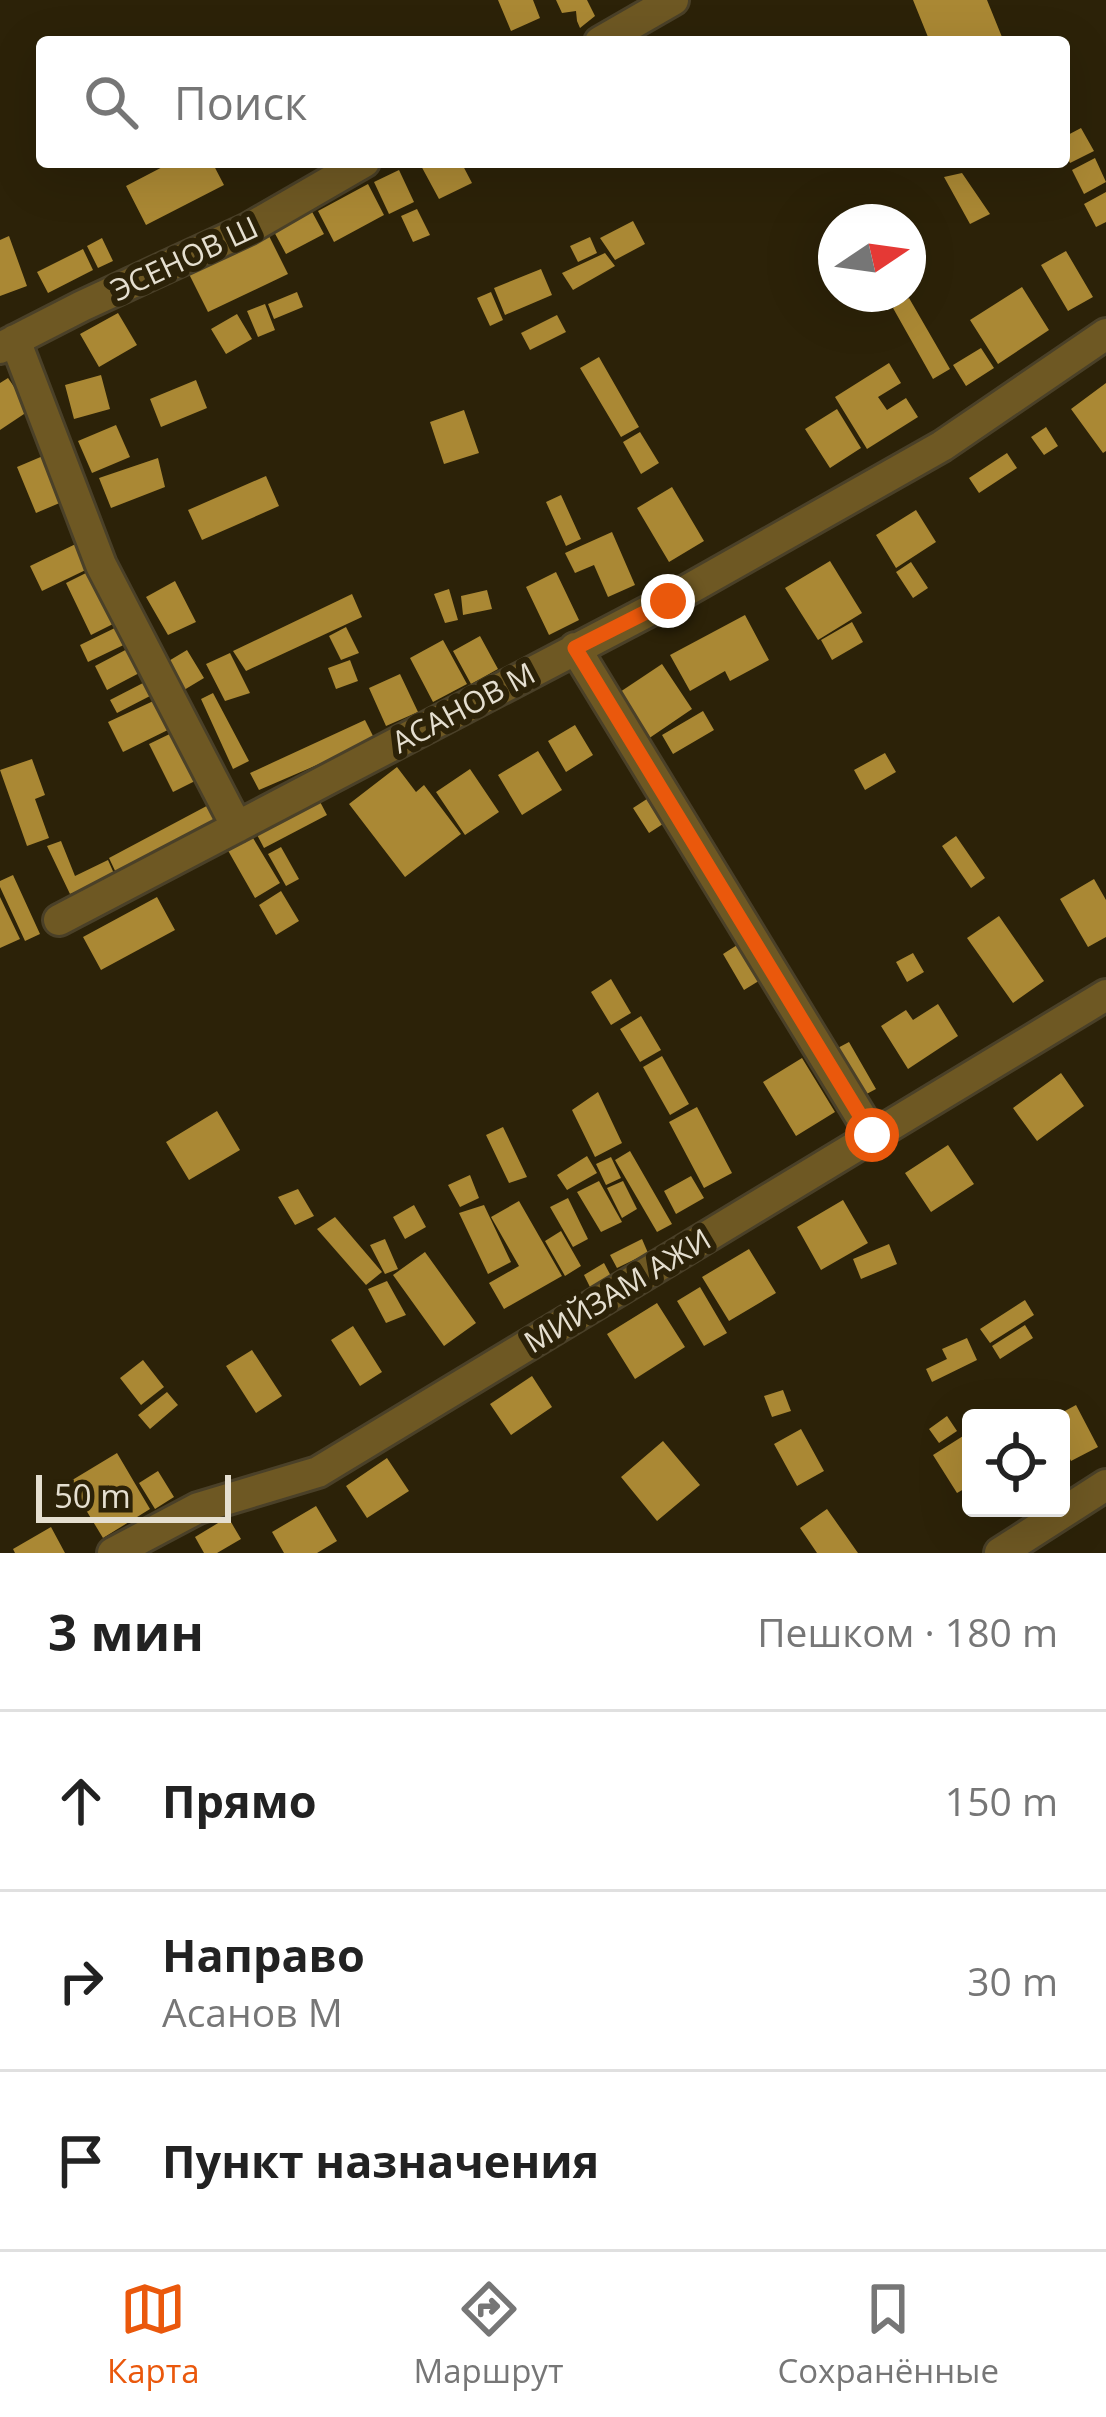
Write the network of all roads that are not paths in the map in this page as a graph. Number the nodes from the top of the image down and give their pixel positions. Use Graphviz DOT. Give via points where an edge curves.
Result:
graph roads {
  1 [pos="673,0"];
  2 [pos="613,36"];
  3 [pos="354,168"];
  4 [pos="1106,334"];
  5 [pos="8,344"];
  6 [pos="575,648"];
  7 [pos="237,827"];
  8 [pos="59,920"];
  9 [pos="1106,995"];
  10 [pos="872,1135"];
  11 [pos="1106,1485"];
  12 [pos="113,1553"];
  13 [pos="1000,1553"];
  1 -- 2 [label="street"];
  3 -- 5 [label="street, ЭСЕНОВ Ш" via="248,229"];
  4 -- 6 [label="street, АСАНОВ М" via="942,446"];
  5 -- 7 [label="street" via="101,565"];
  6 -- 7 [label="street, АСАНОВ М"];
  6 -- 10 [label="street"];
  7 -- 8 [label="street, АСАНОВ М"];
  9 -- 10 [label="street, МИЙЗАМ АЖИ"];
  10 -- 12 [label="street, МИЙЗАМ АЖИ" via="318,1472 198,1508"];
  11 -- 13 [label="street"];
}
